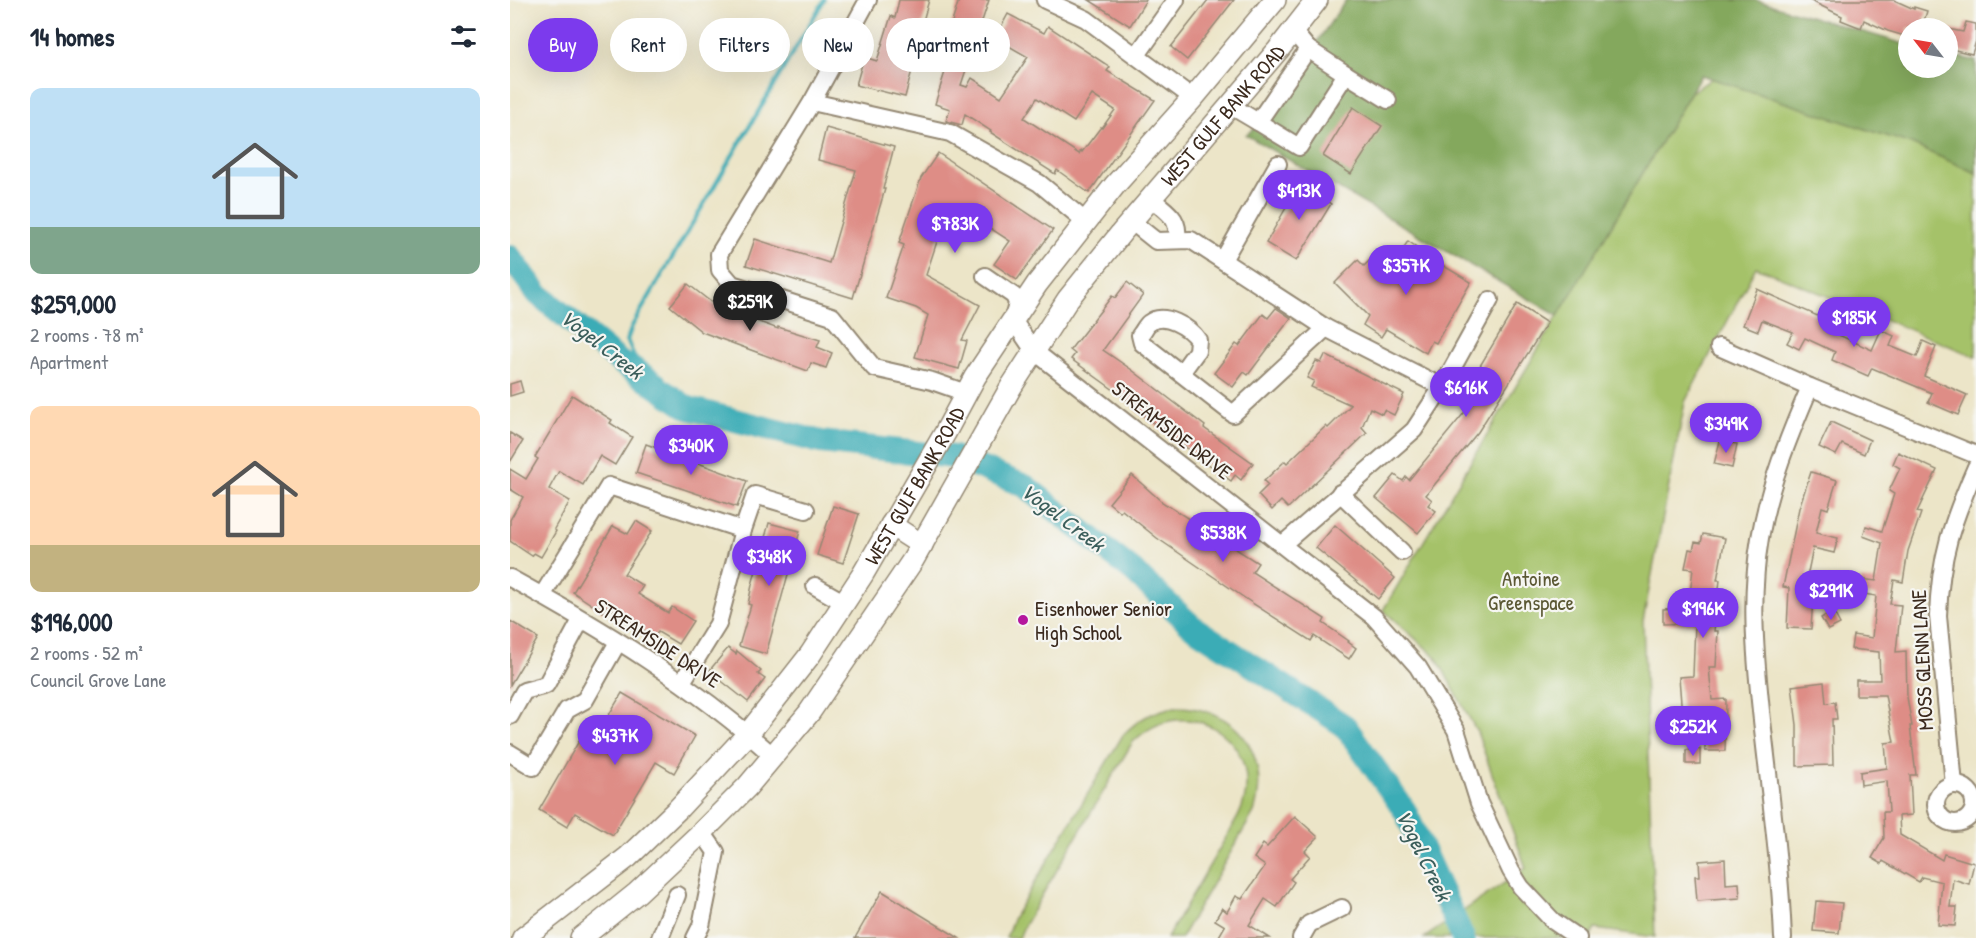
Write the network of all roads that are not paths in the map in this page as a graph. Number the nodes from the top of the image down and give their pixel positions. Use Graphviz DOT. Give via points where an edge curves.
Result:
graph roads {
  1 [pos="868,0"];
  2 [pos="1046,0"];
  3 [pos="1176,0"];
  4 [pos="1275,0"];
  5 [pos="1317,0"];
  6 [pos="1293,31"];
  7 [pos="1308,49"];
  8 [pos="1137,55"];
  9 [pos="1346,74"];
  10 [pos="1193,98"];
  11 [pos="1388,100"];
  12 [pos="812,102"];
  13 [pos="1225,113"];
  14 [pos="1258,122"];
  15 [pos="1278,164"];
  16 [pos="1151,198"];
  17 [pos="1085,221"];
  18 [pos="1131,221"];
  19 [pos="1177,239"];
  20 [pos="1223,260"];
  21 [pos="985,276"];
  22 [pos="1490,300"];
  23 [pos="1013,320"];
  24 [pos="1326,328"];
  25 [pos="1719,347"];
  26 [pos="1034,351"];
  27 [pos="1181,373"];
  28 [pos="1442,387"];
  29 [pos="1810,387"];
  30 [pos="966,393"];
  31 [pos="1976,455"];
  32 [pos="1976,467"];
  33 [pos="1340,493"];
  34 [pos="806,510"];
  35 [pos="891,525"];
  36 [pos="743,530"];
  37 [pos="1283,544"];
  38 [pos="922,545"];
  39 [pos="1402,552"];
  40 [pos="510,578"];
  41 [pos="815,586"];
  42 [pos="542,596"];
  43 [pos="845,603"];
  44 [pos="581,620"];
  45 [pos="618,642"];
  46 [pos="682,682"];
  47 [pos="510,716"];
  48 [pos="748,734"];
  49 [pos="510,753"];
  50 [pos="773,756"];
  51 [pos="1954,784"];
  52 [pos="702,832"];
  53 [pos="597,882"];
  54 [pos="677,895"];
  55 [pos="1342,908"];
  56 [pos="615,911"];
  57 [pos="523,938"];
  58 [pos="581,938"];
  59 [pos="660,938"];
  60 [pos="695,938"];
  61 [pos="1301,938"];
  62 [pos="1578,938"];
  63 [pos="1783,938"];
  1 -- 12 [label="street"];
  2 -- 8 [label="street" via="1086,19"];
  3 -- 8 [label="street"];
  4 -- 10 [label="main road, WEST GULF BANK ROAD"];
  5 -- 6 [label="main road, WEST GULF BANK ROAD"];
  6 -- 7 [label="street"];
  6 -- 13 [label="main road, WEST GULF BANK ROAD"];
  7 -- 9 [label="street"];
  7 -- 14 [label="street"];
  8 -- 10 [label="street"];
  9 -- 11 [label="street"];
  9 -- 14 [label="street" via="1299,147"];
  10 -- 13 [label="main road"];
  10 -- 17 [label="main road, WEST GULF BANK ROAD"];
  12 -- 17 [label="street" via="950,133 1039,183"];
  12 -- 30 [label="street" via="719,254 720,270 732,284 832,316 874,368"];
  13 -- 14 [label="street"];
  13 -- 16 [label="main road, WEST GULF BANK ROAD"];
  15 -- 20 [label="street"];
  16 -- 18 [label="main road, WEST GULF BANK ROAD"];
  16 -- 19 [label="street" via="1175,220"];
  17 -- 23 [label="main road, WEST GULF BANK ROAD"];
  18 -- 19 [label="street" via="1156,241"];
  18 -- 26 [label="main road, WEST GULF BANK ROAD" via="1068,299"];
  19 -- 20 [label="street" via="1191,240"];
  20 -- 24 [label="street"];
  21 -- 23 [label="street" via="1014,296 1017,303"];
  22 -- 28 [label="street"];
  23 -- 26 [label="street, STREAMSIDE DRIVE"];
  23 -- 30 [label="main road, WEST GULF BANK ROAD"];
  24 -- 27 [label="street" via="1233,414"];
  24 -- 28 [label="street"];
  25 -- 29 [label="street"];
  26 -- 37 [label="street, STREAMSIDE DRIVE"];
  26 -- 38 [label="main road, WEST GULF BANK ROAD"];
  28 -- 33 [label="street" via="1414,430"];
  29 -- 31 [label="street"];
  29 -- 63 [label="street" via="1765,509 1754,600 1755,654"];
  30 -- 35 [label="main road, WEST GULF BANK ROAD"];
  32 -- 51 [label="street, MOSS GLENN LANE" via="1950,532 1939,590 1938,616"];
  33 -- 37 [label="street"];
  33 -- 39 [label="street"];
  34 -- 36 [label="street" via="755,495"];
  35 -- 38 [label="main road"];
  35 -- 43 [label="main road, WEST GULF BANK ROAD"];
  36 -- 42 [label="street" via="609,486"];
  36 -- 46 [label="street" via="717,624"];
  37 -- 62 [label="street, STREAMSIDE DRIVE" via="1374,617 1418,667 1456,730 1479,803 1521,887 1552,921"];
  38 -- 50 [label="main road, WEST GULF BANK ROAD" via="815,705"];
  40 -- 42 [label="street, STREAMSIDE DRIVE"];
  41 -- 43 [label="street"];
  42 -- 44 [label="street, STREAMSIDE DRIVE"];
  43 -- 48 [label="main road, WEST GULF BANK ROAD"];
  44 -- 45 [label="street, STREAMSIDE DRIVE"];
  44 -- 47 [label="street" via="546,685 524,691"];
  45 -- 46 [label="street, STREAMSIDE DRIVE"];
  45 -- 49 [label="street" via="585,700 567,710 532,767"];
  46 -- 48 [label="street, STREAMSIDE DRIVE"];
  48 -- 50 [label="street, STREAMSIDE DRIVE"];
  48 -- 53 [label="main road, WEST GULF BANK ROAD" via="677,810"];
  50 -- 52 [label="main road, WEST GULF BANK ROAD"];
  52 -- 56 [label="main road, WEST GULF BANK ROAD"];
  52 -- 60 [label="street" via="716,852"];
  53 -- 56 [label="main road"];
  53 -- 57 [label="main road, WEST GULF BANK ROAD"];
  54 -- 59 [label="street"];
  55 -- 61 [label="street" via="1309,924"];
  56 -- 58 [label="main road, WEST GULF BANK ROAD"];
}
